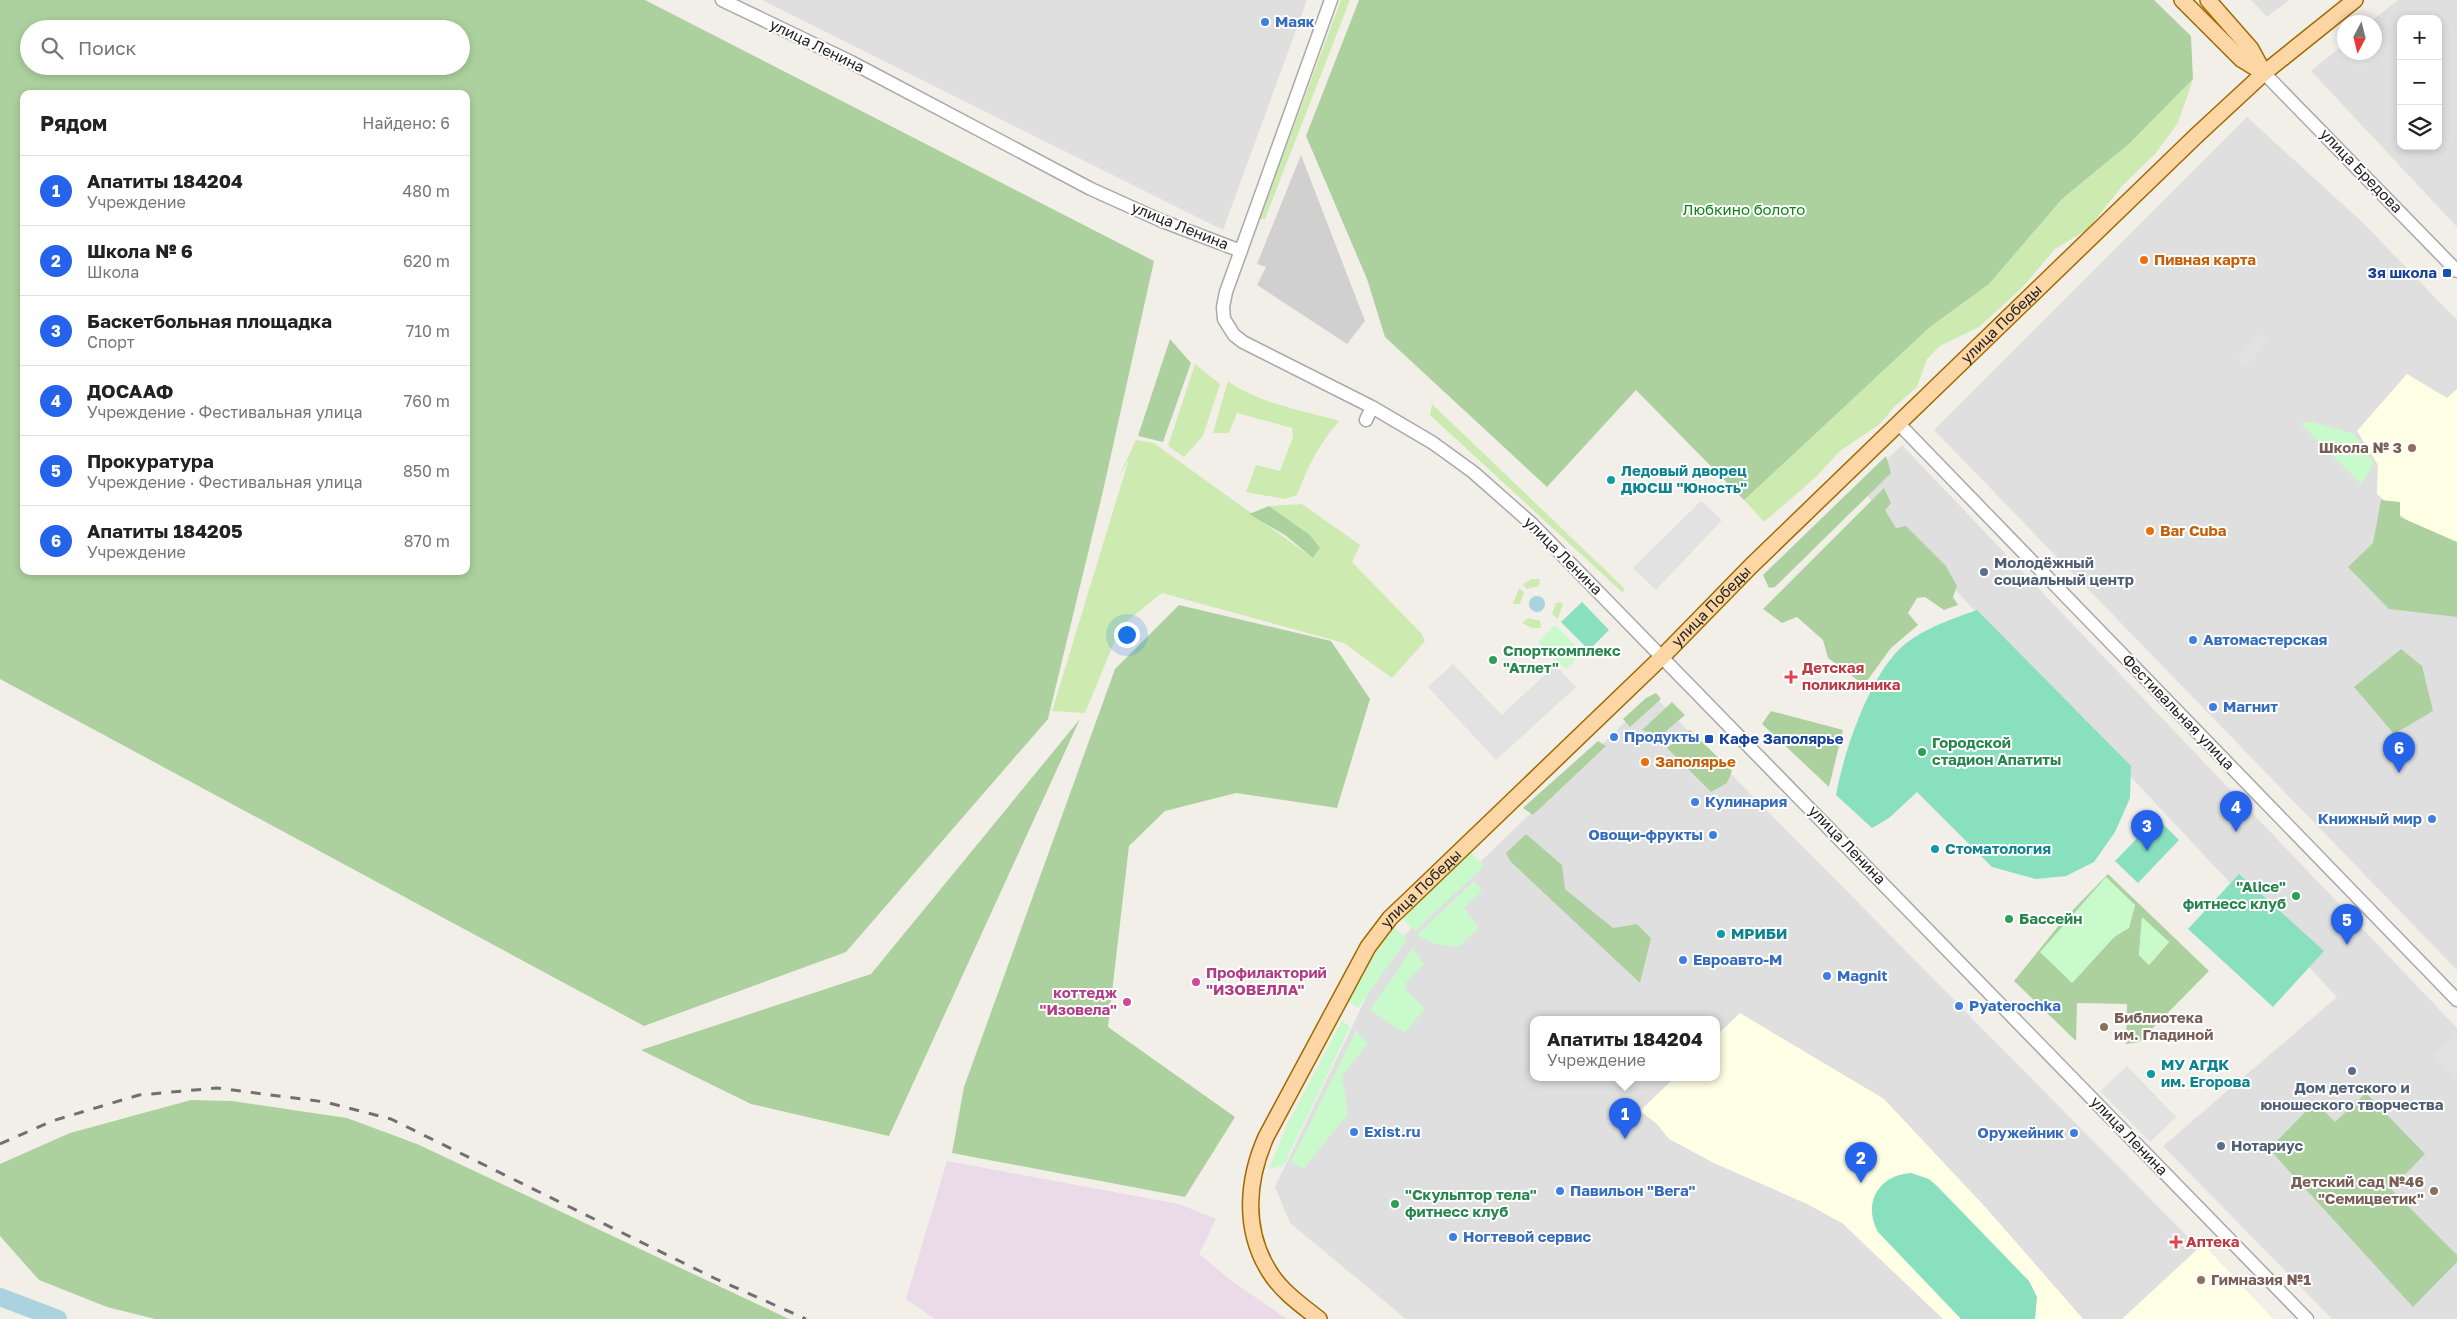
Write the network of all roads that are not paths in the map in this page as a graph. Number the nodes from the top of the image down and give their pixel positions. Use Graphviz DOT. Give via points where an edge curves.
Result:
graph roads {
  1 [pos="722,0"];
  2 [pos="1331,0"];
  3 [pos="2182,0"];
  4 [pos="2208,0"];
  5 [pos="2355,0"];
  6 [pos="2264,73"];
  7 [pos="1240,251"];
  8 [pos="2457,271"];
  9 [pos="1372,407"];
  10 [pos="1366,420"];
  11 [pos="1899,424"];
  12 [pos="1663,656"];
  13 [pos="2457,1000"];
  14 [pos="1319,1319"];
  15 [pos="2307,1319"];
  1 -- 7 [label="street, улица Ленина" via="851,62 1092,189"];
  2 -- 7 [label="street"];
  3 -- 6 [label="main road" via="2241,60"];
  4 -- 6 [label="main road" via="2252,49"];
  5 -- 6 [label="main road, улица Победы"];
  6 -- 8 [label="street, улица Бредова"];
  6 -- 11 [label="main road, улица Победы"];
  7 -- 9 [label="street, улица Ленина" via="1223,307 1224,319 1234,335 1258,351"];
  9 -- 10 [label="street"];
  9 -- 12 [label="street, улица Ленина" via="1433,443 1473,472 1532,524"];
  11 -- 12 [label="main road, улица Победы"];
  11 -- 13 [label="street, Фестивальная улица"];
  12 -- 14 [label="main road, улица Победы" via="1390,918 1368,947 1266,1137 1252,1176 1250,1203 1256,1239 1269,1272 1290,1296"];
  12 -- 15 [label="street, улица Ленина"];
}
